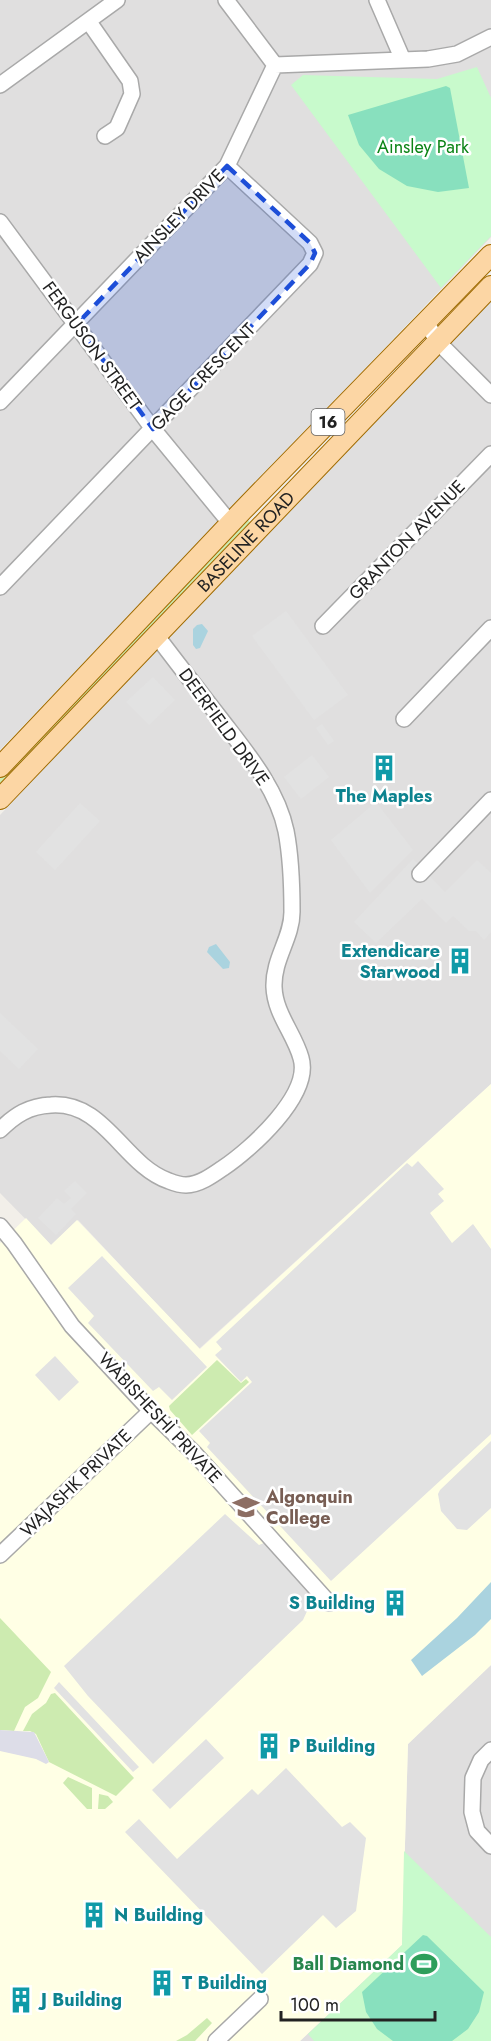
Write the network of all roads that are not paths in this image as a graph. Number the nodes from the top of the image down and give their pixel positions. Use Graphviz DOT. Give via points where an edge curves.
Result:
graph roads {
  1 [pos="117,0"];
  2 [pos="226,0"];
  3 [pos="377,0"];
  4 [pos="89,22"];
  5 [pos="491,37"];
  6 [pos="403,60"];
  7 [pos="275,65"];
  8 [pos="0,85"];
  9 [pos="105,136"];
  10 [pos="227,166"];
  11 [pos="0,222"];
  12 [pos="491,255"];
  13 [pos="491,286"];
  14 [pos="426,322"];
  15 [pos="76,324"];
  16 [pos="438,342"];
  17 [pos="491,395"];
  18 [pos="0,402"];
  19 [pos="153,429"];
  20 [pos="491,454"];
  21 [pos="231,524"];
  22 [pos="0,587"];
  23 [pos="323,626"];
  24 [pos="491,628"];
  25 [pos="156,636"];
  26 [pos="404,719"];
  27 [pos="0,767"];
  28 [pos="0,799"];
  29 [pos="491,800"];
  30 [pos="420,874"];
  31 [pos="0,1130"];
  32 [pos="0,1226"];
  33 [pos="151,1411"];
  34 [pos="0,1555"];
  35 [pos="329,1603"];
  36 [pos="491,1750"];
  37 [pos="491,1846"];
  38 [pos="260,1999"];
  39 [pos="216,2041"];
  1 -- 4 [label="street"];
  2 -- 7 [label="street"];
  3 -- 6 [label="street"];
  4 -- 8 [label="street"];
  4 -- 9 [label="street" via="130,81 132,94 117,128"];
  5 -- 6 [label="street" via="457,54"];
  6 -- 7 [label="street"];
  7 -- 10 [label="street, AINSLEY DRIVE"];
  10 -- 15 [label="street, AINSLEY DRIVE"];
  10 -- 19 [label="street, GAGE CRESCENT" via="315,252 310,264"];
  11 -- 15 [label="street, FERGUSON STREET"];
  12 -- 14 [label="main road, BASELINE ROAD / 16"];
  13 -- 16 [label="main road, BASELINE ROAD / 16"];
  14 -- 16 [label="street"];
  14 -- 21 [label="main road, BASELINE ROAD / 16"];
  15 -- 18 [label="street, AINSLEY DRIVE"];
  15 -- 19 [label="street, FERGUSON STREET"];
  16 -- 17 [label="street"];
  16 -- 25 [label="main road, BASELINE ROAD / 16"];
  19 -- 21 [label="street, FERGUSON STREET"];
  19 -- 22 [label="street, GAGE CRESCENT"];
  20 -- 23 [label="street, GRANTON AVENUE"];
  21 -- 27 [label="main road, BASELINE ROAD / 16"];
  24 -- 26 [label="street"];
  25 -- 28 [label="main road, BASELINE ROAD / 16"];
  25 -- 31 [label="street, DEERFIELD DRIVE" via="247,754 267,784 286,830 292,916 276,961 274,987 280,1015 302,1061 300,1081 276,1120 255,1142 225,1167 187,1185 159,1178 146,1170 102,1123 82,1109 58,1104 30,1108"];
  29 -- 30 [label="street"];
  32 -- 33 [label="street, WÀBISHESHÌ PRIVATE" via="72,1326"];
  33 -- 34 [label="street, WAJASHK PRIVATE"];
  33 -- 35 [label="street, WÀBISHESHÌ PRIVATE"];
  36 -- 37 [label="street" via="481,1760 473,1778 472,1812 477,1831"];
  38 -- 39 [label="street"];
}
